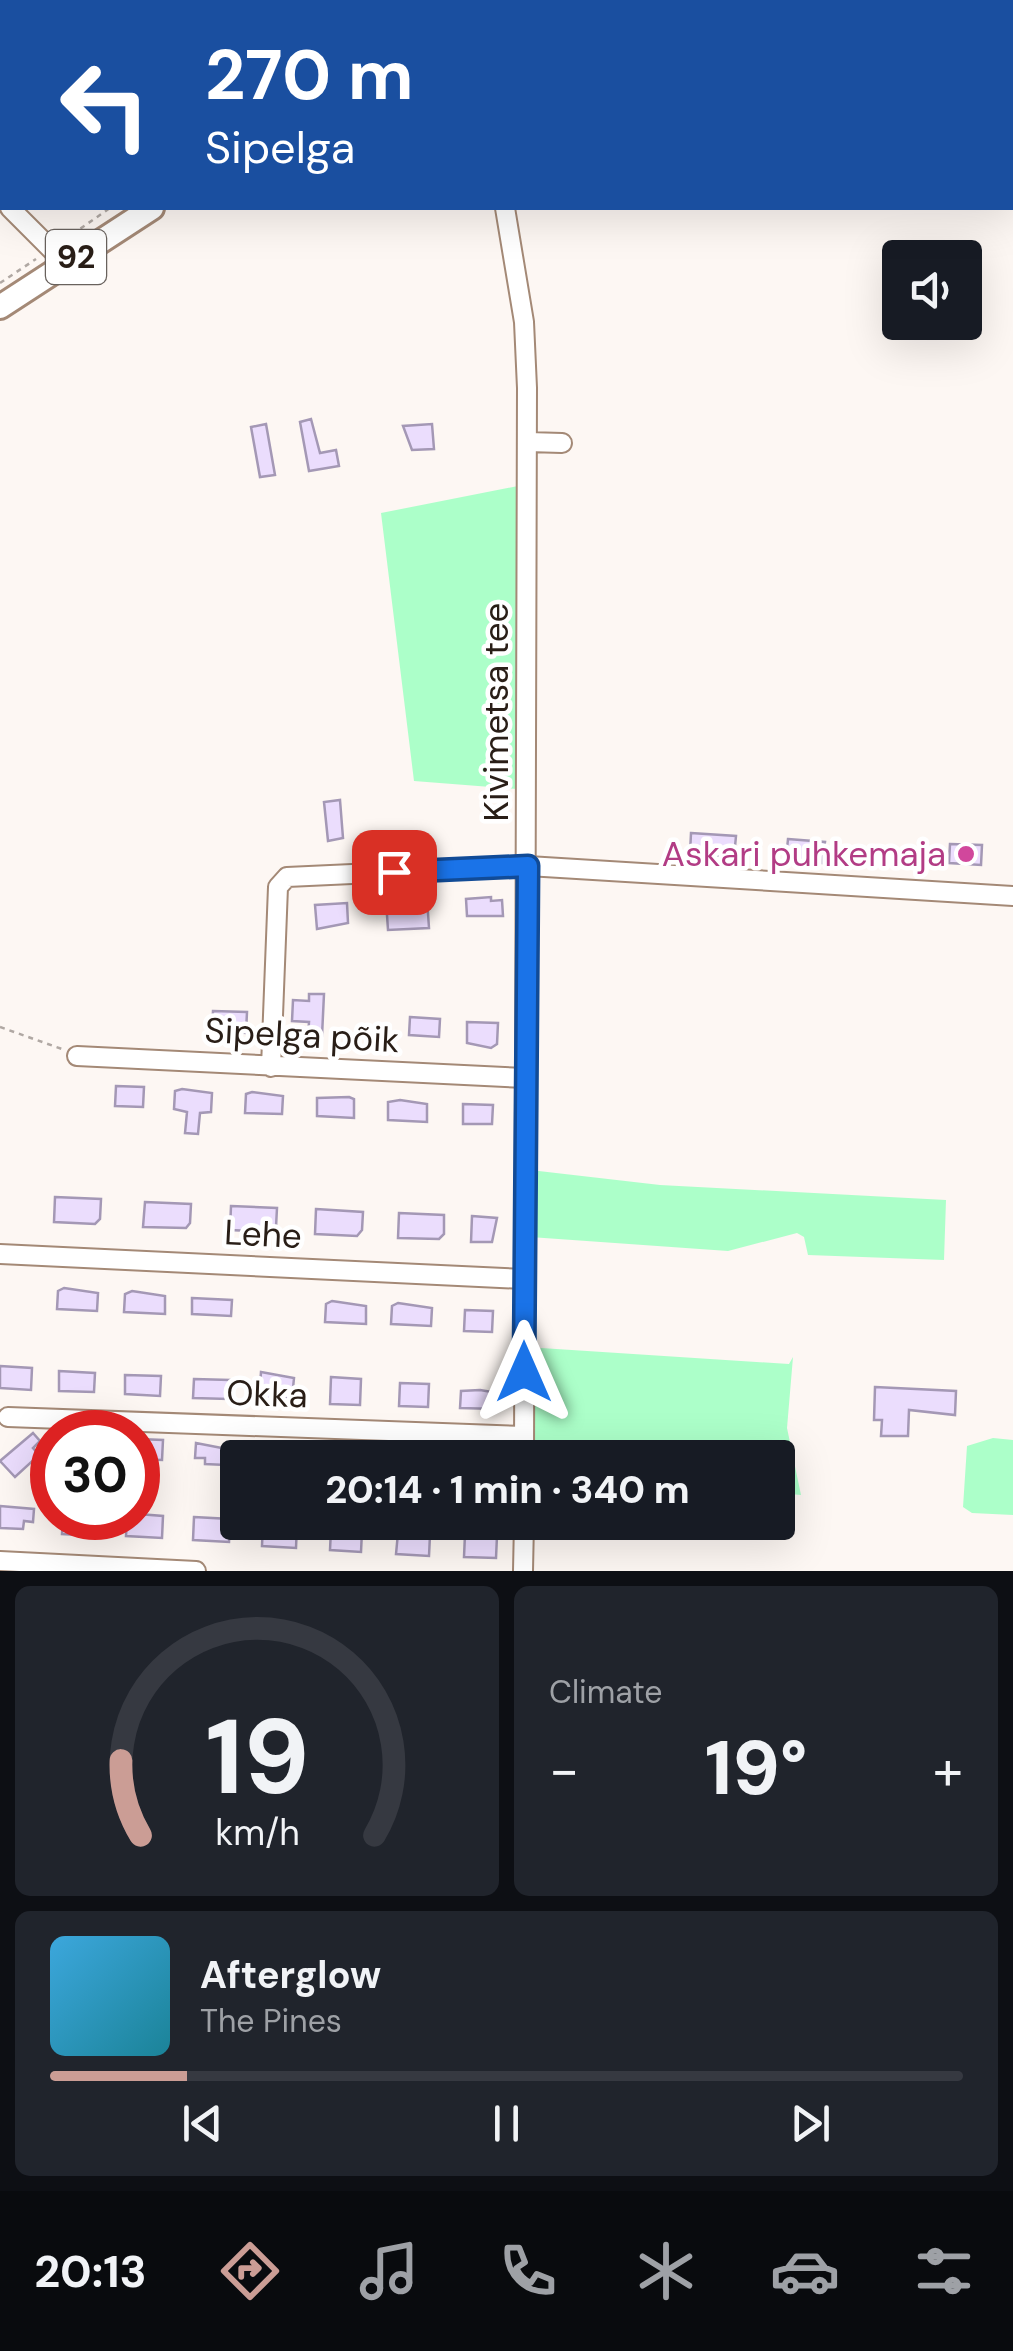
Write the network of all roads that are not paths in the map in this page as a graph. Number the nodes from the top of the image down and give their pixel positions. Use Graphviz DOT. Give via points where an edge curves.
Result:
graph roads {
  1 [pos="12,210"];
  2 [pos="149,210"];
  3 [pos="505,210"];
  4 [pos="66,264"];
  5 [pos="0,306"];
  6 [pos="528,442"];
  7 [pos="562,443"];
  8 [pos="528,866"];
  9 [pos="1013,896"];
  10 [pos="77,1056"];
  11 [pos="270,1067"];
  12 [pos="524,1078"];
  13 [pos="0,1254"];
  14 [pos="523,1279"];
  15 [pos="8,1418"];
  16 [pos="524,1436"];
  17 [pos="524,1440"];
  18 [pos="524,1540"];
  19 [pos="0,1561"];
  20 [pos="196,1571"];
  21 [pos="523,1571"];
  1 -- 4 [label="street"];
  2 -- 4 [label="main road, 92"];
  3 -- 6 [label="street, Kivimetsa tee" via="524,322"];
  4 -- 5 [label="main road, 92"];
  6 -- 7 [label="street"];
  6 -- 8 [label="street, Kivimetsa tee"];
  8 -- 9 [label="street"];
  8 -- 11 [label="street" via="288,877 278,887"];
  8 -- 12 [label="street, Kivimetsa tee"];
  10 -- 11 [label="street, Sipelga põik"];
  11 -- 12 [label="street, Sipelga põik"];
  12 -- 14 [label="street, Kivimetsa tee"];
  13 -- 14 [label="street, Lehe"];
  14 -- 16 [label="street, Kivimetsa tee"];
  15 -- 16 [label="street, Okka"];
  16 -- 17 [label="street, Kivimetsa tee"];
  18 -- 21 [label="street"];
  19 -- 20 [label="street"];
}
